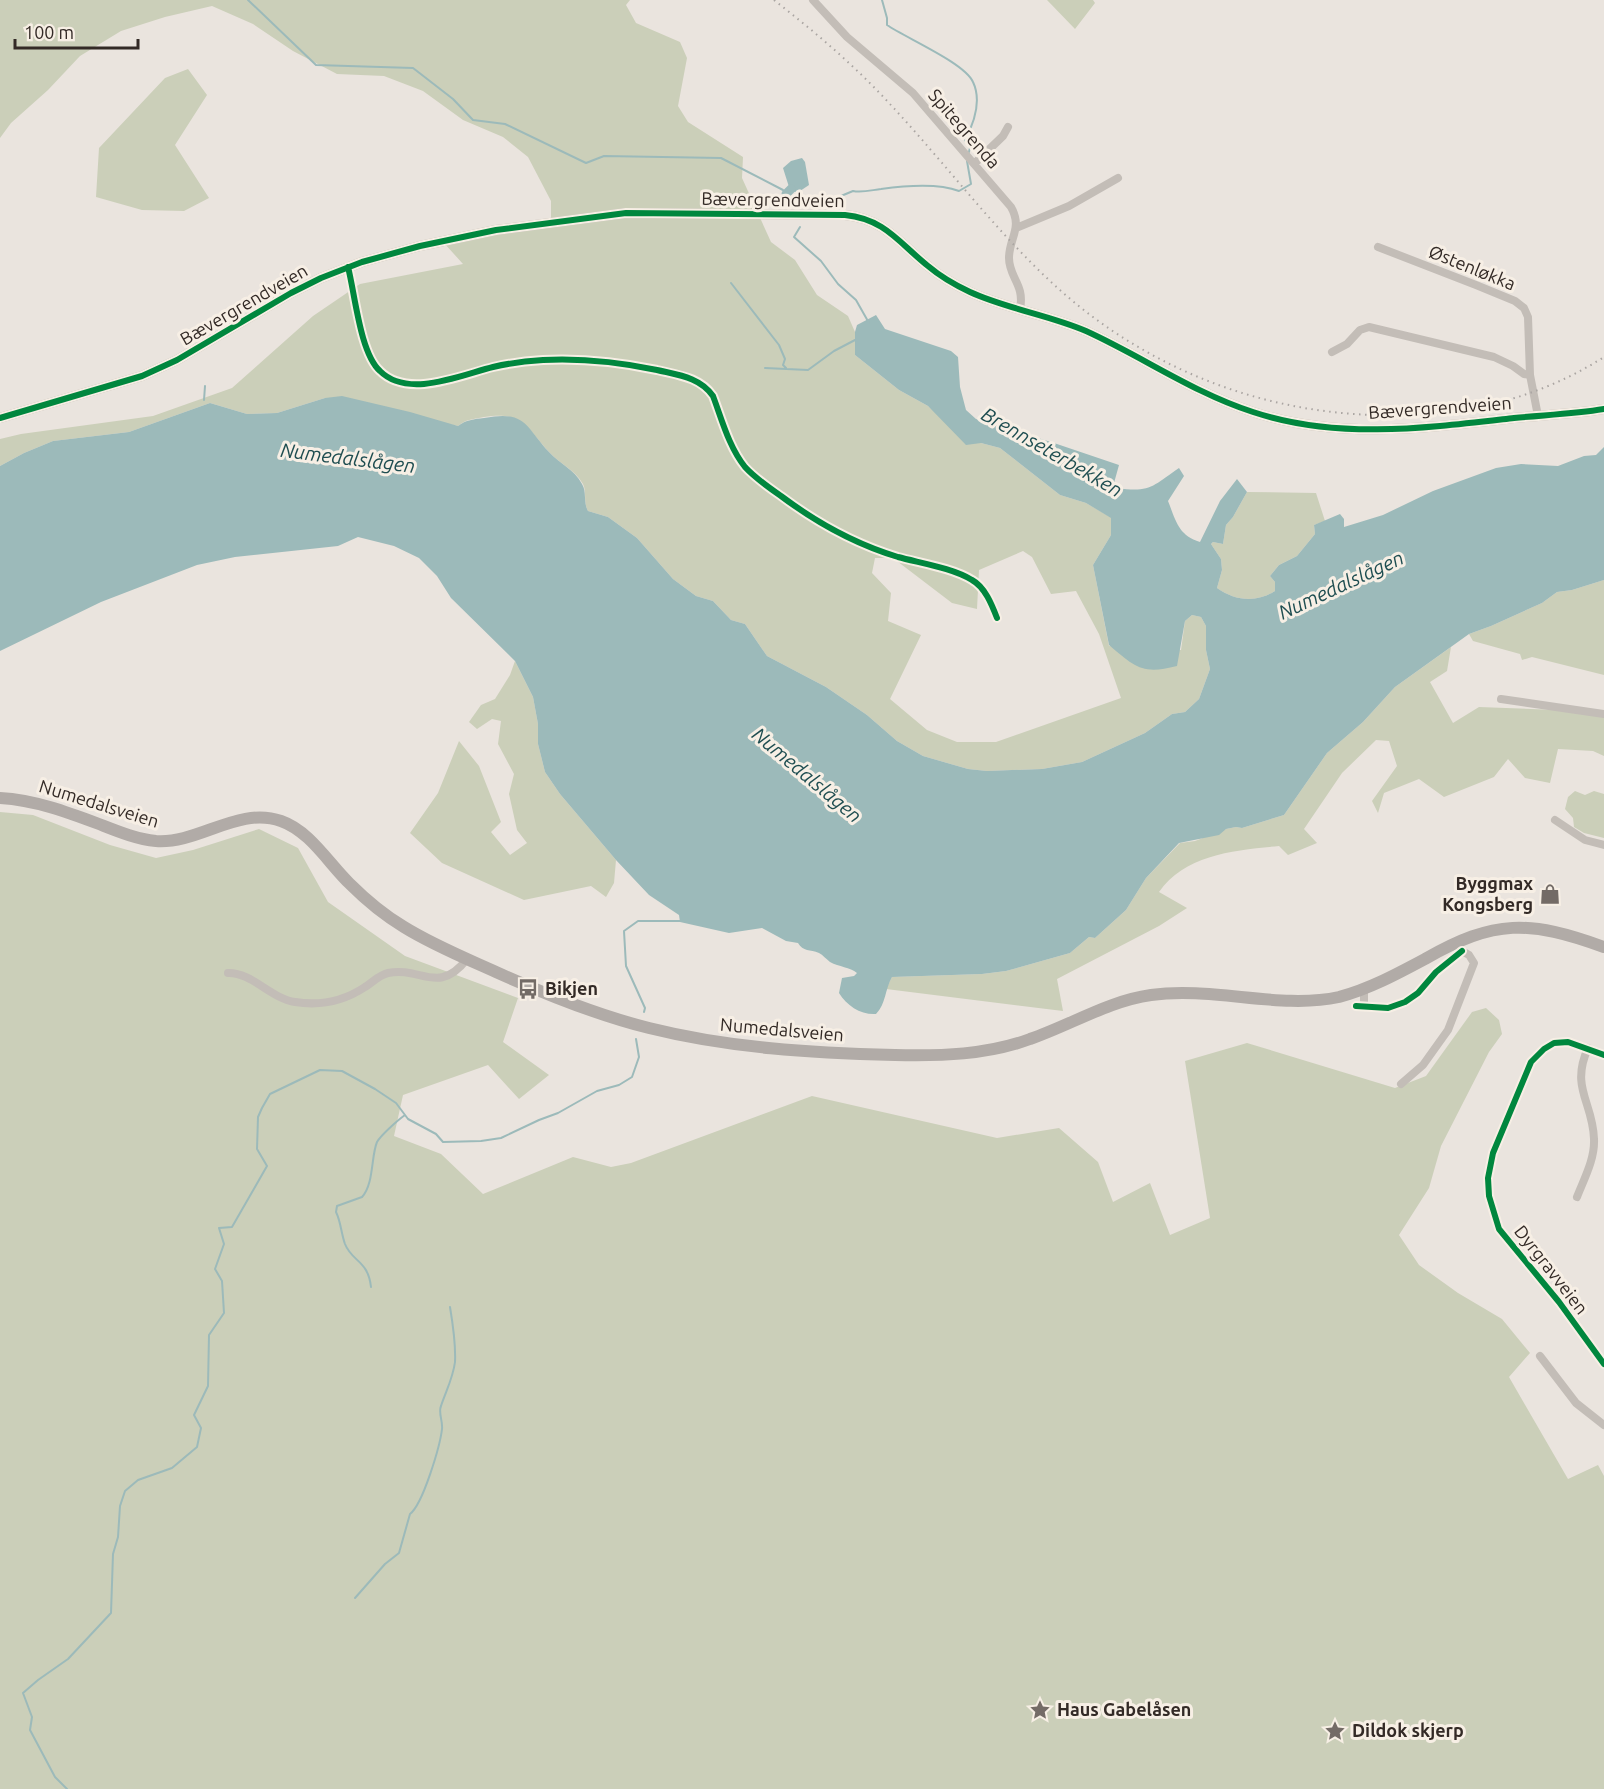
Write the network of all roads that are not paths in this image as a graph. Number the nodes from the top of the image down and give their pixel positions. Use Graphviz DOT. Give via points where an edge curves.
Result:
graph roads {
  1 [pos="813,0"];
  2 [pos="1008,127"];
  3 [pos="974,165"];
  4 [pos="1118,178"];
  5 [pos="1016,228"];
  6 [pos="1378,247"];
  7 [pos="348,267"];
  8 [pos="1020,309"];
  9 [pos="1332,352"];
  10 [pos="1530,375"];
  11 [pos="1604,409"];
  12 [pos="1538,416"];
  13 [pos="0,418"];
  14 [pos="997,618"];
  15 [pos="1501,699"];
  16 [pos="1604,714"];
  17 [pos="0,798"];
  18 [pos="1555,820"];
  19 [pos="1604,845"];
  20 [pos="1604,947"];
  21 [pos="1462,951"];
  22 [pos="467,959"];
  23 [pos="228,973"];
  24 [pos="1364,989"];
  25 [pos="1364,1007"];
  26 [pos="1588,1048"];
  27 [pos="1604,1054"];
  28 [pos="1401,1084"];
  29 [pos="1577,1197"];
  30 [pos="1540,1356"];
  31 [pos="1604,1364"];
  32 [pos="1604,1425"];
  1 -- 3 [label="street, Spitegrenda" via="848,37 913,93"];
  2 -- 3 [label="street"];
  3 -- 5 [label="street, Spitegrenda" via="1011,207 1017,219"];
  4 -- 5 [label="street" via="1069,206"];
  5 -- 8 [label="street" via="1009,259 1022,293"];
  6 -- 10 [label="street, Østenløkka" via="1520,304 1528,317"];
  7 -- 8 [label="main road, Bævergrendveien" via="496,230 603,215 845,215 883,227 949,281"];
  7 -- 13 [label="main road, Bævergrendveien" via="291,293 153,371"];
  7 -- 14 [label="street" via="368,352 375,367 388,378 419,384 508,364 573,359 620,363 692,379 713,396 735,451 763,483 821,524 852,540 973,580"];
  8 -- 12 [label="main road, Bævergrendveien" via="1084,331 1230,404 1294,423 1391,430"];
  9 -- 10 [label="street" via="1370,327 1494,357"];
  10 -- 12 [label="street, Østenløkka"];
  11 -- 12 [label="main road, Bævergrendveien"];
  15 -- 16 [label="street"];
  17 -- 22 [label="main road, Numedalsveien" via="46,805 154,841 195,836 244,819 281,821 302,835 384,914"];
  18 -- 19 [label="street" via="1584,840"];
  20 -- 24 [label="main road, Numedalsveien" via="1546,930 1491,930 1455,942"];
  21 -- 28 [label="street" via="1474,963 1449,1030 1423,1065"];
  22 -- 23 [label="street" via="447,976 384,973 340,1000 317,1003 293,1002 241,975"];
  22 -- 24 [label="main road, Numedalsveien" via="561,999 646,1028 718,1042 843,1054 955,1055 999,1049 1118,1003 1158,994 1220,994 1300,1001"];
  24 -- 25 [label="street"];
  26 -- 27 [label="street, Dyrgravveien"];
  26 -- 29 [label="street" via="1580,1077 1594,1137 1591,1162"];
  26 -- 31 [label="street, Dyrgravveien" via="1568,1042 1554,1043 1532,1062 1493,1153 1488,1178 1499,1229"];
  30 -- 32 [label="street" via="1576,1403"];
}
